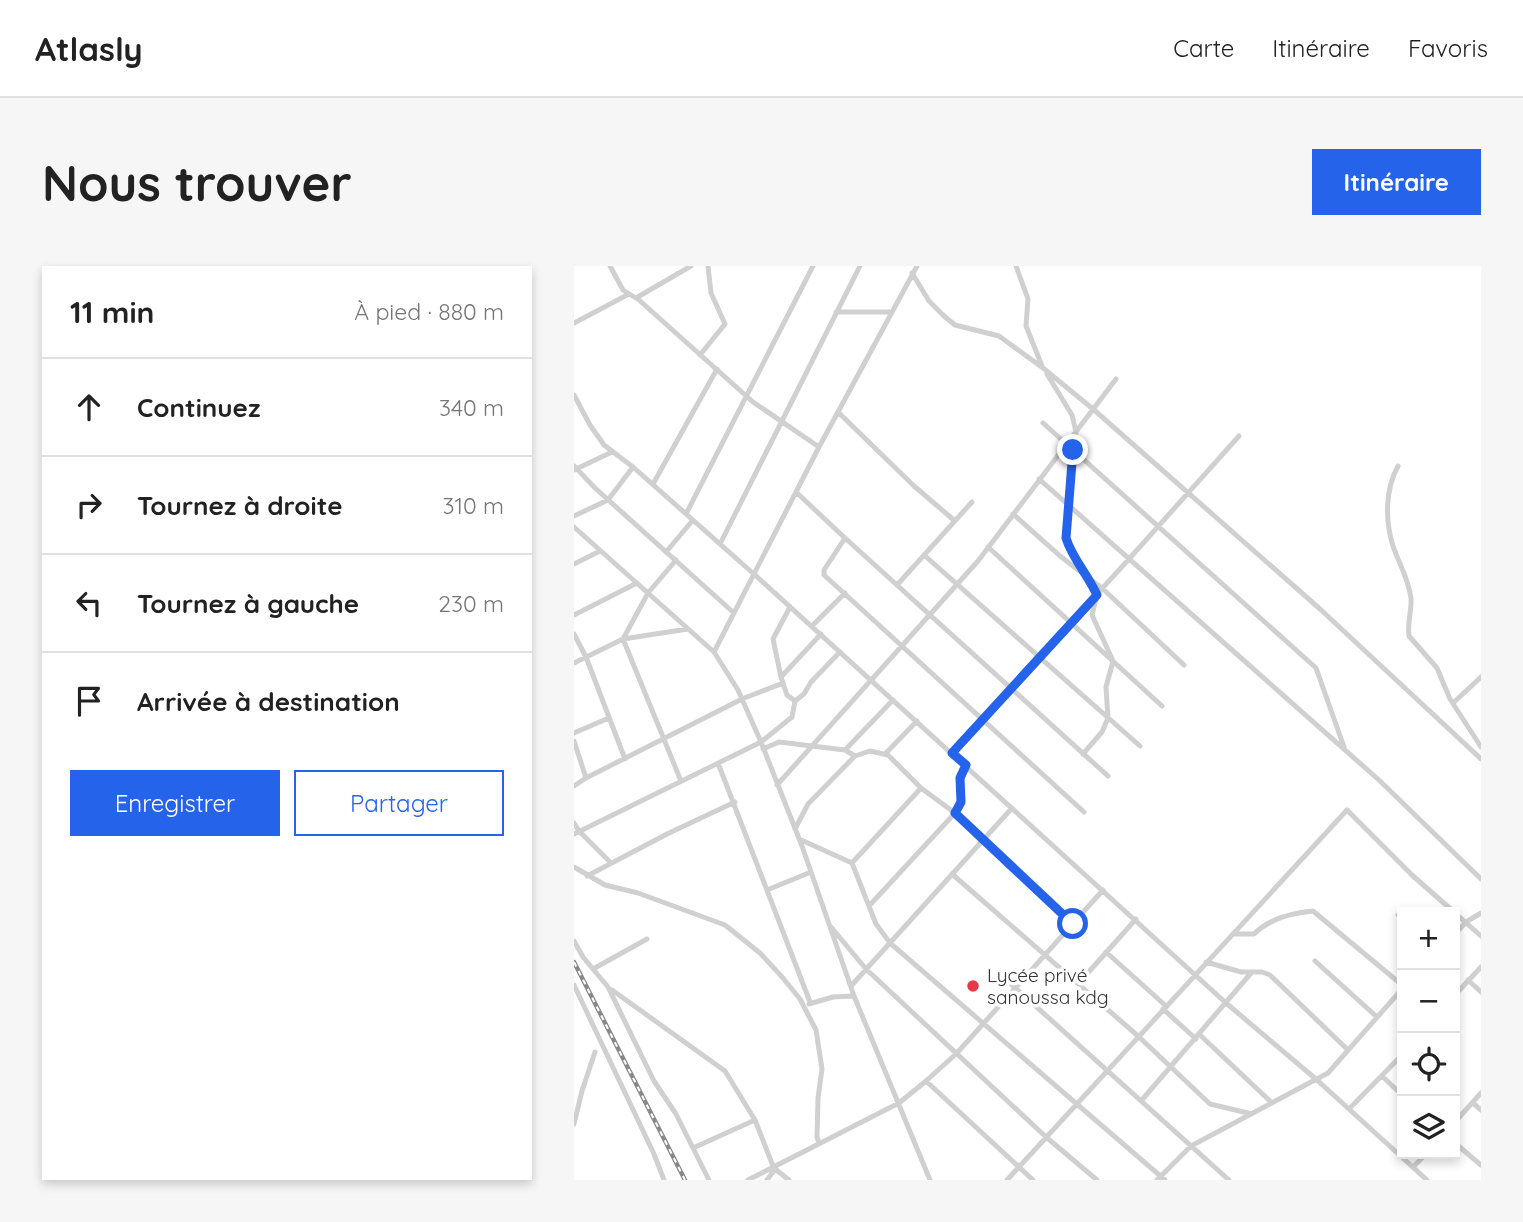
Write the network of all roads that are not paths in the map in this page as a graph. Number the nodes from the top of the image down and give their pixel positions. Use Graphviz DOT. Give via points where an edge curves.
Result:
graph roads {
  1 [pos="610,266"];
  2 [pos="691,266"];
  3 [pos="708,266"];
  4 [pos="813,266"];
  5 [pos="860,266"];
  6 [pos="917,266"];
  7 [pos="1016,266"];
  8 [pos="912,273"];
  9 [pos="633,296"];
  10 [pos="836,312"];
  11 [pos="891,312"];
  12 [pos="574,323"];
  13 [pos="700,355"];
  14 [pos="1043,368"];
  15 [pos="717,369"];
  16 [pos="1116,379"];
  17 [pos="574,395"];
  18 [pos="748,397"];
  19 [pos="1093,410"];
  20 [pos="838,412"];
  21 [pos="781,421"];
  22 [pos="1042,423"];
  23 [pos="1076,432"];
  24 [pos="1239,436"];
  25 [pos="1066,444"];
  26 [pos="819,447"];
  27 [pos="1073,450"];
  28 [pos="612,452"];
  29 [pos="1398,466"];
  30 [pos="633,467"];
  31 [pos="575,469"];
  32 [pos="1039,479"];
  33 [pos="653,484"];
  34 [pos="796,492"];
  35 [pos="1189,492"];
  36 [pos="608,500"];
  37 [pos="972,502"];
  38 [pos="1069,506"];
  39 [pos="687,514"];
  40 [pos="1013,514"];
  41 [pos="574,516"];
  42 [pos="693,520"];
  43 [pos="955,521"];
  44 [pos="574,527"];
  45 [pos="1158,527"];
  46 [pos="845,538"];
  47 [pos="720,544"];
  48 [pos="988,547"];
  49 [pos="600,551"];
  50 [pos="666,552"];
  51 [pos="924,555"];
  52 [pos="1129,559"];
  53 [pos="676,560"];
  54 [pos="574,564"];
  55 [pos="755,575"];
  56 [pos="1090,579"];
  57 [pos="637,583"];
  58 [pos="957,583"];
  59 [pos="897,585"];
  60 [pos="1103,589"];
  61 [pos="648,593"];
  62 [pos="845,593"];
  63 [pos="1097,595"];
  64 [pos="790,607"];
  65 [pos="575,612"];
  66 [pos="734,613"];
  67 [pos="929,613"];
  68 [pos="1072,622"];
  69 [pos="812,626"];
  70 [pos="688,629"];
  71 [pos="574,634"];
  72 [pos="821,634"];
  73 [pos="623,639"];
  74 [pos="901,645"];
  75 [pos="714,652"];
  76 [pos="840,652"];
  77 [pos="586,657"];
  78 [pos="1040,657"];
  79 [pos="1113,661"];
  80 [pos="574,663"];
  81 [pos="1184,665"];
  82 [pos="1481,677"];
  83 [pos="782,680"];
  84 [pos="871,680"];
  85 [pos="1012,688"];
  86 [pos="742,699"];
  87 [pos="893,700"];
  88 [pos="795,701"];
  89 [pos="1453,703"];
  90 [pos="1162,706"];
  91 [pos="609,718"];
  92 [pos="1108,718"];
  93 [pos="982,719"];
  94 [pos="917,721"];
  95 [pos="574,733"];
  96 [pos="664,740"];
  97 [pos="574,741"];
  98 [pos="761,742"];
  99 [pos="811,746"];
  100 [pos="1140,746"];
  101 [pos="1481,747"];
  102 [pos="763,749"];
  103 [pos="845,750"];
  104 [pos="1345,750"];
  105 [pos="952,753"];
  106 [pos="885,754"];
  107 [pos="1083,754"];
  108 [pos="855,756"];
  109 [pos="625,759"];
  110 [pos="1481,759"];
  111 [pos="718,763"];
  112 [pos="966,765"];
  113 [pos="1108,776"];
  114 [pos="586,778"];
  115 [pos="681,781"];
  116 [pos="777,785"];
  117 [pos="574,786"];
  118 [pos="921,788"];
  119 [pos="734,802"];
  120 [pos="1013,808"];
  121 [pos="1084,812"];
  122 [pos="955,813"];
  123 [pos="574,823"];
  124 [pos="795,829"];
  125 [pos="576,832"];
  126 [pos="799,839"];
  127 [pos="983,840"];
  128 [pos="611,863"];
  129 [pos="852,863"];
  130 [pos="574,867"];
  131 [pos="811,872"];
  132 [pos="952,874"];
  133 [pos="587,876"];
  134 [pos="1481,879"];
  135 [pos="767,890"];
  136 [pos="1103,890"];
  137 [pos="869,906"];
  138 [pos="1449,907"];
  139 [pos="1481,912"];
  140 [pos="1460,917"];
  141 [pos="1136,919"];
  142 [pos="1466,922"];
  143 [pos="828,923"];
  144 [pos="1073,924"];
  145 [pos="1460,929"];
  146 [pos="1233,934"];
  147 [pos="1481,936"];
  148 [pos="647,939"];
  149 [pos="574,941"];
  150 [pos="890,943"];
  151 [pos="1107,952"];
  152 [pos="1044,956"];
  153 [pos="1315,961"];
  154 [pos="1206,962"];
  155 [pos="1481,967"];
  156 [pos="593,969"];
  157 [pos="866,969"];
  158 [pos="1252,972"];
  159 [pos="1196,974"];
  160 [pos="1468,980"];
  161 [pos="1397,983"];
  162 [pos="1078,984"];
  163 [pos="574,985"];
  164 [pos="851,986"];
  165 [pos="1013,986"];
  166 [pos="608,987"];
  167 [pos="1460,989"];
  168 [pos="1481,992"];
  169 [pos="1397,993"];
  170 [pos="854,996"];
  171 [pos="810,1002"];
  172 [pos="1226,1003"];
  173 [pos="1164,1007"];
  174 [pos="805,1008"];
  175 [pos="1377,1017"];
  176 [pos="983,1023"];
  177 [pos="1138,1036"];
  178 [pos="1198,1037"];
  179 [pos="1348,1050"];
  180 [pos="595,1052"];
  181 [pos="957,1053"];
  182 [pos="1397,1060"];
  183 [pos="1171,1067"];
  184 [pos="1108,1071"];
  185 [pos="1382,1076"];
  186 [pos="1317,1080"];
  187 [pos="926,1082"];
  188 [pos="1397,1090"];
  189 [pos="1481,1094"];
  190 [pos="1141,1101"];
  191 [pos="899,1103"];
  192 [pos="1077,1103"];
  193 [pos="1272,1103"];
  194 [pos="1473,1103"];
  195 [pos="1349,1109"];
  196 [pos="1481,1110"];
  197 [pos="1252,1114"];
  198 [pos="1460,1117"];
  199 [pos="755,1120"];
  200 [pos="574,1124"];
  201 [pos="1046,1137"];
  202 [pos="819,1143"];
  203 [pos="1191,1146"];
  204 [pos="1460,1147"];
  205 [pos="694,1148"];
  206 [pos="1421,1159"];
  207 [pos="1481,1166"];
  208 [pos="1019,1167"];
  209 [pos="1413,1167"];
  210 [pos="774,1168"];
  211 [pos="1161,1179"];
  212 [pos="664,1180"];
  213 [pos="709,1180"];
  214 [pos="748,1180"];
  215 [pos="767,1180"];
  216 [pos="789,1180"];
  217 [pos="930,1180"];
  218 [pos="1007,1180"];
  219 [pos="1033,1180"];
  220 [pos="1097,1180"];
  221 [pos="1228,1180"];
  222 [pos="1427,1180"];
  1 -- 9 [label="street" via="623,290"];
  2 -- 9 [label="street"];
  3 -- 13 [label="street" via="711,293 725,324"];
  4 -- 18 [label="street"];
  5 -- 10 [label="street"];
  6 -- 8 [label="street"];
  7 -- 14 [label="street" via="1028,299 1026,326"];
  8 -- 11 [label="street"];
  8 -- 14 [label="street" via="929,302 955,325 999,337"];
  9 -- 12 [label="street"];
  9 -- 13 [label="street"];
  10 -- 11 [label="street"];
  10 -- 21 [label="street"];
  11 -- 20 [label="street"];
  13 -- 15 [label="street"];
  14 -- 19 [label="street"];
  14 -- 23 [label="street" via="1072,415"];
  15 -- 18 [label="street"];
  15 -- 33 [label="street"];
  16 -- 19 [label="street"];
  17 -- 28 [label="street"];
  18 -- 21 [label="street"];
  18 -- 39 [label="street"];
  19 -- 23 [label="street"];
  19 -- 35 [label="street"];
  20 -- 26 [label="street"];
  20 -- 43 [label="street"];
  21 -- 26 [label="street"];
  21 -- 47 [label="street"];
  22 -- 25 [label="street"];
  23 -- 25 [label="street"];
  23 -- 27 [label="street"];
  24 -- 35 [label="street"];
  25 -- 27 [label="street"];
  25 -- 32 [label="street"];
  26 -- 34 [label="street"];
  27 -- 38 [label="street"];
  27 -- 45 [label="street"];
  28 -- 30 [label="street"];
  28 -- 31 [label="street"];
  29 -- 89 [label="street" via="1390,480 1387,508 1411,599 1408,632 1437,668"];
  30 -- 33 [label="street"];
  30 -- 36 [label="street"];
  31 -- 36 [label="street"];
  32 -- 38 [label="street"];
  32 -- 40 [label="street"];
  33 -- 39 [label="street"];
  34 -- 46 [label="street"];
  34 -- 55 [label="street"];
  35 -- 45 [label="street"];
  35 -- 110 [label="street"];
  36 -- 41 [label="street"];
  36 -- 50 [label="street"];
  37 -- 43 [label="street"];
  38 -- 52 [label="street"];
  38 -- 56 [label="street" via="1069,549"];
  39 -- 42 [label="street"];
  40 -- 48 [label="street"];
  40 -- 56 [label="street"];
  42 -- 47 [label="street"];
  42 -- 50 [label="street"];
  43 -- 51 [label="street"];
  44 -- 49 [label="street"];
  45 -- 52 [label="street"];
  45 -- 104 [label="street" via="1316,668"];
  46 -- 59 [label="street"];
  46 -- 62 [label="street" via="823,573"];
  47 -- 55 [label="street"];
  48 -- 58 [label="street"];
  48 -- 68 [label="street"];
  49 -- 54 [label="street"];
  49 -- 57 [label="street"];
  50 -- 53 [label="street"];
  51 -- 58 [label="street"];
  51 -- 59 [label="street"];
  52 -- 60 [label="street"];
  52 -- 104 [label="street"];
  53 -- 61 [label="street"];
  53 -- 66 [label="street"];
  55 -- 64 [label="street"];
  55 -- 66 [label="street"];
  56 -- 60 [label="street"];
  56 -- 63 [label="street"];
  57 -- 61 [label="street"];
  57 -- 65 [label="street"];
  58 -- 67 [label="street"];
  58 -- 78 [label="street"];
  59 -- 67 [label="street"];
  60 -- 63 [label="street"];
  60 -- 81 [label="street"];
  61 -- 70 [label="street"];
  61 -- 73 [label="street"];
  62 -- 69 [label="street"];
  62 -- 74 [label="street"];
  63 -- 68 [label="street"];
  63 -- 79 [label="street" via="1092,615"];
  64 -- 69 [label="street"];
  64 -- 83 [label="street" via="773,639"];
  66 -- 75 [label="street"];
  67 -- 74 [label="street"];
  67 -- 85 [label="street"];
  68 -- 78 [label="street"];
  68 -- 79 [label="street"];
  69 -- 72 [label="street"];
  70 -- 73 [label="street"];
  70 -- 75 [label="street"];
  71 -- 77 [label="street"];
  72 -- 76 [label="street"];
  72 -- 83 [label="street"];
  73 -- 77 [label="street"];
  73 -- 96 [label="street"];
  74 -- 84 [label="street"];
  74 -- 93 [label="street"];
  75 -- 86 [label="street"];
  76 -- 84 [label="street"];
  76 -- 88 [label="street"];
  77 -- 80 [label="street"];
  77 -- 91 [label="street"];
  78 -- 85 [label="street"];
  78 -- 92 [label="street"];
  79 -- 90 [label="street"];
  79 -- 92 [label="street" via="1106,687"];
  82 -- 89 [label="street"];
  83 -- 86 [label="street"];
  83 -- 88 [label="street" via="787,695"];
  84 -- 87 [label="street"];
  84 -- 99 [label="street"];
  85 -- 93 [label="street"];
  85 -- 107 [label="street"];
  86 -- 96 [label="street"];
  86 -- 98 [label="street"];
  87 -- 94 [label="street"];
  87 -- 103 [label="street"];
  88 -- 98 [label="street" via="792,718"];
  89 -- 101 [label="street"];
  91 -- 95 [label="street"];
  91 -- 109 [label="street"];
  92 -- 100 [label="street"];
  92 -- 107 [label="street"];
  93 -- 105 [label="street"];
  93 -- 121 [label="street"];
  94 -- 105 [label="street"];
  94 -- 106 [label="street"];
  96 -- 109 [label="street"];
  96 -- 115 [label="street"];
  97 -- 114 [label="street"];
  98 -- 102 [label="street"];
  98 -- 111 [label="street"];
  99 -- 102 [label="street" via="779,742"];
  99 -- 103 [label="street"];
  99 -- 116 [label="street"];
  102 -- 116 [label="street"];
  103 -- 108 [label="street"];
  104 -- 134 [label="street"];
  105 -- 112 [label="street"];
  106 -- 108 [label="street" via="870,751"];
  106 -- 118 [label="street"];
  107 -- 113 [label="street"];
  108 -- 124 [label="street" via="808,804"];
  109 -- 114 [label="street"];
  111 -- 115 [label="street"];
  111 -- 119 [label="street"];
  112 -- 120 [label="street"];
  112 -- 122 [label="street"];
  114 -- 117 [label="street"];
  115 -- 125 [label="street"];
  116 -- 124 [label="street"];
  118 -- 122 [label="street"];
  118 -- 129 [label="street"];
  119 -- 128 [label="street"];
  119 -- 135 [label="street"];
  120 -- 127 [label="street"];
  120 -- 136 [label="street"];
  122 -- 127 [label="street"];
  122 -- 137 [label="street"];
  123 -- 125 [label="street"];
  124 -- 126 [label="street"];
  125 -- 128 [label="street"];
  126 -- 129 [label="street"];
  126 -- 131 [label="street"];
  127 -- 132 [label="street"];
  127 -- 144 [label="street"];
  128 -- 133 [label="street"];
  129 -- 137 [label="street"];
  130 -- 133 [label="street"];
  131 -- 135 [label="street"];
  131 -- 143 [label="street"];
  132 -- 150 [label="street"];
  132 -- 152 [label="street"];
  133 -- 174 [label="street" via="725,925 760,953"];
  135 -- 171 [label="street"];
  136 -- 141 [label="street"];
  136 -- 144 [label="street"];
  137 -- 150 [label="street"];
  138 -- 146 [label="street" via="1347,810"];
  139 -- 142 [label="street"];
  140 -- 142 [label="street"];
  141 -- 151 [label="street"];
  141 -- 159 [label="street"];
  142 -- 145 [label="street"];
  142 -- 147 [label="street"];
  143 -- 157 [label="street"];
  143 -- 164 [label="street"];
  144 -- 152 [label="street"];
  146 -- 154 [label="street"];
  146 -- 161 [label="street" via="1254,934 1265,923 1312,911"];
  148 -- 156 [label="street"];
  149 -- 156 [label="street"];
  150 -- 157 [label="street"];
  150 -- 176 [label="street"];
  151 -- 162 [label="street"];
  151 -- 173 [label="street"];
  152 -- 162 [label="street"];
  152 -- 165 [label="street"];
  153 -- 175 [label="street"];
  154 -- 158 [label="street"];
  154 -- 159 [label="street"];
  155 -- 160 [label="street"];
  156 -- 166 [label="street"];
  157 -- 164 [label="street"];
  157 -- 181 [label="street"];
  158 -- 172 [label="street"];
  158 -- 179 [label="street" via="1270,975"];
  159 -- 172 [label="street"];
  159 -- 173 [label="street"];
  160 -- 167 [label="street"];
  160 -- 168 [label="street"];
  162 -- 177 [label="street"];
  163 -- 212 [label="street"];
  164 -- 170 [label="street"];
  165 -- 176 [label="street"];
  165 -- 184 [label="street"];
  166 -- 199 [label="street" via="725,1072"];
  166 -- 205 [label="street" via="654,1081"];
  169 -- 175 [label="street"];
  170 -- 171 [label="street"];
  170 -- 191 [label="street"];
  171 -- 174 [label="street"];
  172 -- 178 [label="street"];
  172 -- 186 [label="street"];
  173 -- 177 [label="street"];
  173 -- 178 [label="street"];
  174 -- 202 [label="street" via="816,1030 822,1069"];
  175 -- 179 [label="street"];
  176 -- 181 [label="street"];
  176 -- 192 [label="street"];
  177 -- 183 [label="street"];
  177 -- 184 [label="street"];
  178 -- 183 [label="street"];
  178 -- 193 [label="street"];
  179 -- 186 [label="street"];
  180 -- 200 [label="street"];
  181 -- 187 [label="street"];
  181 -- 201 [label="street"];
  182 -- 185 [label="street"];
  183 -- 190 [label="street"];
  183 -- 197 [label="street" via="1210,1104"];
  184 -- 190 [label="street"];
  184 -- 192 [label="street"];
  185 -- 188 [label="street"];
  185 -- 195 [label="street"];
  186 -- 193 [label="street"];
  186 -- 195 [label="street"];
  187 -- 191 [label="street"];
  187 -- 208 [label="street"];
  189 -- 194 [label="street"];
  190 -- 203 [label="street"];
  191 -- 202 [label="street"];
  191 -- 217 [label="street"];
  192 -- 201 [label="street"];
  192 -- 211 [label="street"];
  193 -- 197 [label="street"];
  194 -- 196 [label="street"];
  194 -- 198 [label="street"];
  195 -- 209 [label="street"];
  197 -- 203 [label="street"];
  199 -- 205 [label="street"];
  199 -- 210 [label="street"];
  201 -- 208 [label="street"];
  201 -- 220 [label="street"];
  202 -- 210 [label="street"];
  203 -- 211 [label="street"];
  203 -- 221 [label="street"];
  204 -- 207 [label="street"];
  205 -- 213 [label="street"];
  206 -- 209 [label="street"];
  208 -- 218 [label="street"];
  208 -- 219 [label="street"];
  209 -- 222 [label="street"];
  210 -- 214 [label="street"];
  210 -- 215 [label="street"];
  210 -- 216 [label="street"];
}
